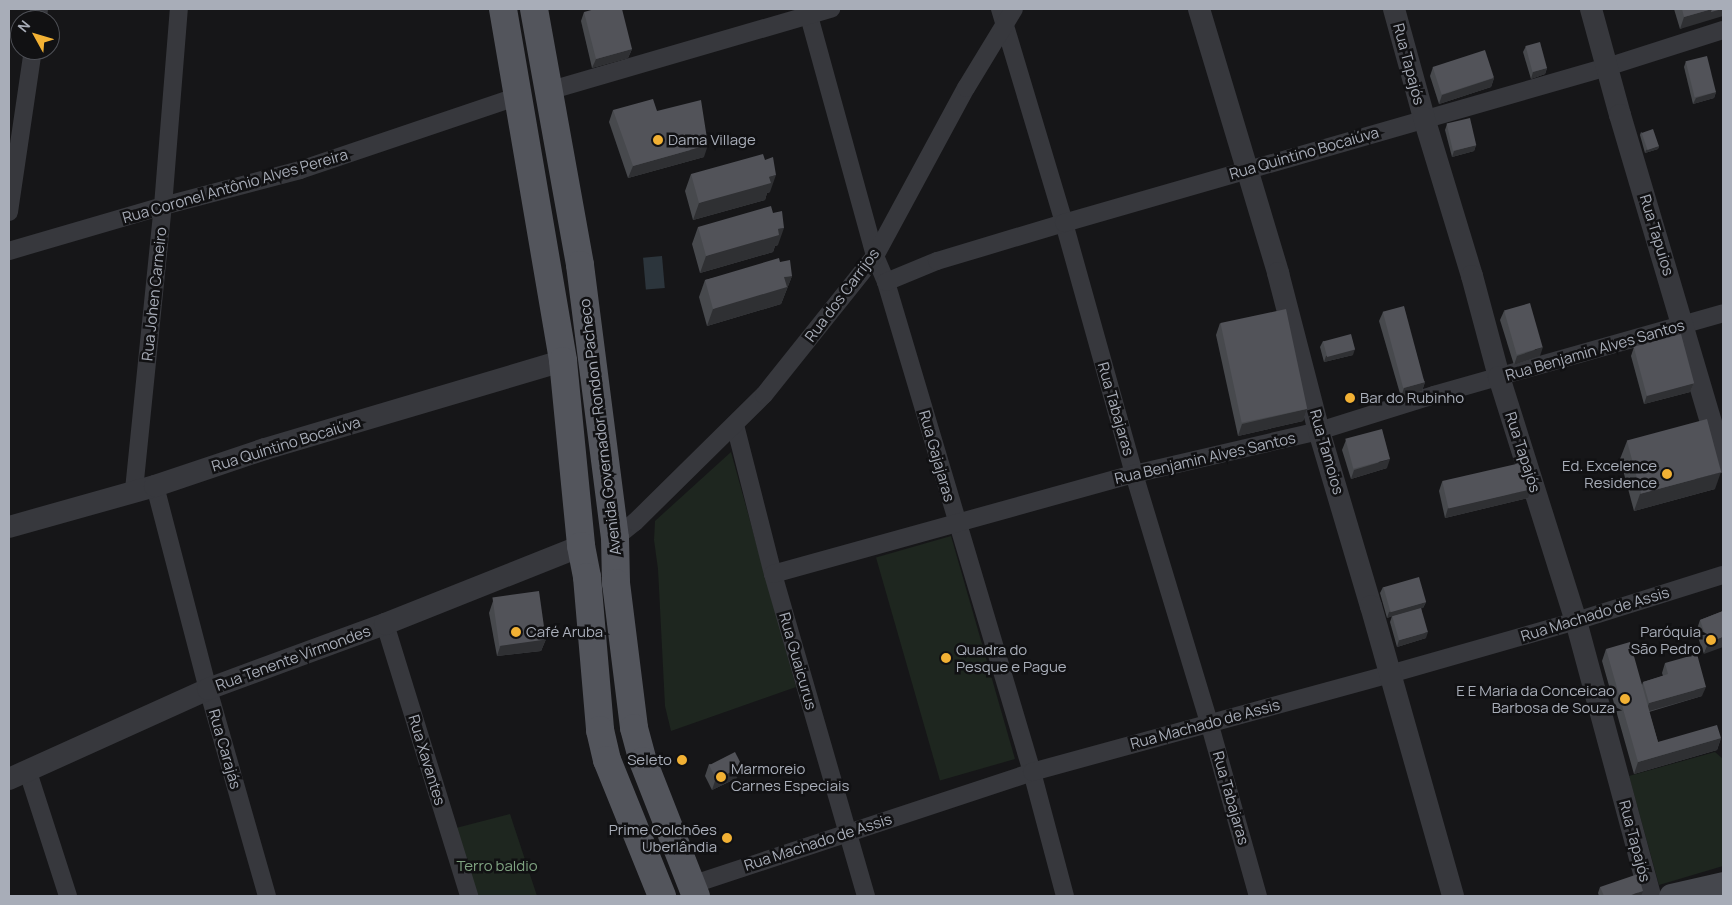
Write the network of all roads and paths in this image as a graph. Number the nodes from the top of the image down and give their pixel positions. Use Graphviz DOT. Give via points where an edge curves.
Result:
graph roads {
  1 [pos="179,9"];
  2 [pos="503,9"];
  3 [pos="534,9"];
  4 [pos="830,9"];
  5 [pos="1198,9"];
  6 [pos="1394,9"];
  7 [pos="1591,9"];
  8 [pos="1006,14"];
  9 [pos="810,16"];
  10 [pos="1723,30"];
  11 [pos="32,60"];
  12 [pos="1607,66"];
  13 [pos="548,91"];
  14 [pos="516,97"];
  15 [pos="1424,118"];
  16 [pos="1246,170"];
  17 [pos="163,206"];
  18 [pos="9,212"];
  19 [pos="1064,223"];
  20 [pos="9,251"];
  21 [pos="875,256"];
  22 [pos="886,282"];
  23 [pos="1723,313"];
  24 [pos="1683,324"];
  25 [pos="563,361"];
  26 [pos="1499,377"];
  27 [pos="735,425"];
  28 [pos="1319,431"];
  29 [pos="1723,462"];
  30 [pos="1134,474"];
  31 [pos="144,488"];
  32 [pos="957,524"];
  33 [pos="9,527"];
  34 [pos="615,538"];
  35 [pos="580,546"];
  36 [pos="773,574"];
  37 [pos="1723,575"];
  38 [pos="1576,621"];
  39 [pos="385,624"];
  40 [pos="1390,674"];
  41 [pos="208,689"];
  42 [pos="1210,722"];
  43 [pos="1032,772"];
  44 [pos="18,776"];
  45 [pos="846,832"];
  46 [pos="1723,884"];
  47 [pos="694,890"];
  48 [pos="656,895"];
  49 [pos="68,896"];
  50 [pos="267,896"];
  51 [pos="468,896"];
  52 [pos="866,896"];
  53 [pos="1065,896"];
  54 [pos="1258,896"];
  55 [pos="1452,896"];
  56 [pos="1650,896"];
  57 [pos="1671,896"];
  1 -- 17 [label="street, Rua Johen Carneiro"];
  2 -- 14 [label="main road, Avenida Governador Rondon Pacheco"];
  3 -- 13 [label="main road, Avenida Governador Rondon Pacheco"];
  4 -- 9 [label="street"];
  5 -- 16 [label="street, Rua Tamoios"];
  6 -- 15 [label="street, Rua Tapajós"];
  7 -- 12 [label="street, Rua Tapuios"];
  8 -- 19 [label="street, Rua Tabajaras"];
  8 -- 21 [label="street, Rua dos Carrijos"];
  9 -- 13 [label="street"];
  9 -- 21 [label="street, Rua Gajajaras"];
  10 -- 12 [label="street, Rua Quintino Bocaiúva"];
  11 -- 18 [label="street"];
  12 -- 15 [label="street, Rua Quintino Bocaiúva"];
  12 -- 24 [label="street, Rua Tapuios"];
  13 -- 34 [label="main road, Avenida Governador Rondon Pacheco" via="580,265"];
  14 -- 17 [label="street, Rua Coronel Antônio Alves Pereira" via="300,170"];
  14 -- 25 [label="main road, Avenida Governador Rondon Pacheco"];
  15 -- 16 [label="street, Rua Quintino Bocaiúva"];
  15 -- 26 [label="street, Rua Tapajós"];
  16 -- 19 [label="street, Rua Quintino Bocaiúva"];
  16 -- 28 [label="street, Rua Tamoios" via="1278,273"];
  17 -- 20 [label="street, Rua Coronel Antônio Alves Pereira"];
  17 -- 31 [label="street, Rua Johen Carneiro"];
  19 -- 22 [label="street, Rua Quintino Bocaiúva" via="937,261"];
  19 -- 30 [label="street, Rua Tabajaras"];
  21 -- 22 [label="street, Rua Gajajaras"];
  21 -- 27 [label="street, Rua dos Carrijos" via="764,395"];
  22 -- 32 [label="street, Rua Gajajaras"];
  23 -- 24 [label="street, Rua Benjamin Alves Santos"];
  24 -- 26 [label="street, Rua Benjamin Alves Santos"];
  24 -- 29 [label="street, Rua Tapuios"];
  25 -- 31 [label="street, Rua Quintino Bocaiúva"];
  25 -- 35 [label="main road, Avenida Governador Rondon Pacheco"];
  26 -- 28 [label="street, Rua Benjamin Alves Santos"];
  26 -- 38 [label="street, Rua Tapajós"];
  27 -- 34 [label="street, Rua dos Carrijos"];
  27 -- 36 [label="street, Rua Guaicurus"];
  28 -- 30 [label="street, Rua Benjamin Alves Santos"];
  28 -- 40 [label="street, Rua Tamoios"];
  30 -- 32 [label="street, Rua Benjamin Alves Santos"];
  30 -- 42 [label="street, Rua Tabajaras"];
  31 -- 33 [label="street, Rua Quintino Bocaiúva"];
  31 -- 41 [label="street, Rua Carajás"];
  32 -- 36 [label="street, Rua Benjamin Alves Santos"];
  32 -- 43 [label="street, Rua Gajajaras"];
  34 -- 47 [label="main road, Avenida Governador Rondon Pacheco" via="616,583 635,733"];
  35 -- 39 [label="street, Rua Tenente Virmondes"];
  35 -- 48 [label="main road, Avenida Governador Rondon Pacheco" via="587,577 603,743"];
  36 -- 45 [label="street, Rua Guaicurus"];
  37 -- 38 [label="street, Rua Machado de Assis"];
  38 -- 40 [label="street, Rua Machado de Assis"];
  38 -- 56 [label="street, Rua Tapajós"];
  39 -- 41 [label="street, Rua Tenente Virmondes"];
  39 -- 51 [label="street, Rua Xavantes"];
  40 -- 42 [label="street, Rua Machado de Assis"];
  40 -- 55 [label="street, Rua Tamoios"];
  41 -- 44 [label="street, Rua Tenente Virmondes"];
  41 -- 50 [label="street, Rua Carajás"];
  42 -- 43 [label="street, Rua Machado de Assis"];
  42 -- 54 [label="street, Rua Tabajaras"];
  43 -- 45 [label="street, Rua Machado de Assis"];
  43 -- 53 [label="street, Rua Gajajaras"];
  44 -- 49 [label="street"];
  45 -- 47 [label="street, Rua Machado de Assis"];
  45 -- 52 [label="street, Rua Guaicurus"];
  46 -- 57 [label="main road"];
}
